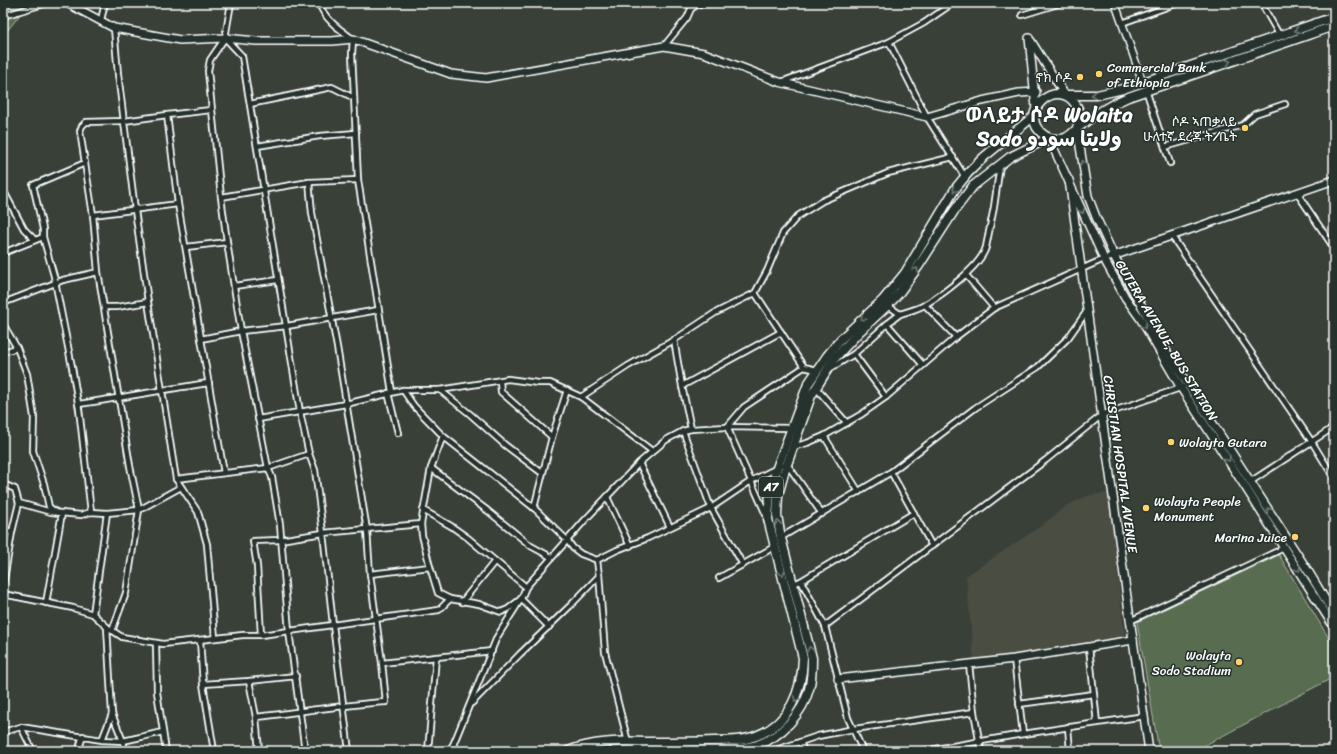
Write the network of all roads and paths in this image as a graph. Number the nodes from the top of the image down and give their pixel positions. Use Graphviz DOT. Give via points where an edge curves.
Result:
graph roads {
  1 [pos="47,3"];
  2 [pos="66,3"];
  3 [pos="105,3"];
  4 [pos="231,3"];
  5 [pos="319,3"];
  6 [pos="717,3"];
  7 [pos="953,3"];
  8 [pos="1061,3"];
  9 [pos="1115,3"];
  10 [pos="1178,3"];
  11 [pos="1261,3"];
  12 [pos="1022,15"];
  13 [pos="3,16"];
  14 [pos="1334,17"];
  15 [pos="101,20"];
  16 [pos="1122,23"];
  17 [pos="1334,26"];
  18 [pos="114,28"];
  19 [pos="225,38"];
  20 [pos="353,39"];
  21 [pos="1281,40"];
  22 [pos="889,42"];
  23 [pos="664,46"];
  24 [pos="779,82"];
  25 [pos="1144,87"];
  26 [pos="1036,92"];
  27 [pos="1065,95"];
  28 [pos="354,98"];
  29 [pos="250,104"];
  30 [pos="1285,104"];
  31 [pos="212,110"];
  32 [pos="1035,112"];
  33 [pos="167,114"];
  34 [pos="927,117"];
  35 [pos="124,121"];
  36 [pos="1077,128"];
  37 [pos="356,133"];
  38 [pos="1049,138"];
  39 [pos="257,146"];
  40 [pos="1165,147"];
  41 [pos="953,157"];
  42 [pos="1000,163"];
  43 [pos="1170,163"];
  44 [pos="85,164"];
  45 [pos="965,177"];
  46 [pos="358,180"];
  47 [pos="1069,180"];
  48 [pos="1334,180"];
  49 [pos="309,182"];
  50 [pos="3,190"];
  51 [pos="264,190"];
  52 [pos="1296,193"];
  53 [pos="221,197"];
  54 [pos="178,204"];
  55 [pos="135,210"];
  56 [pos="93,215"];
  57 [pos="1172,235"];
  58 [pos="42,237"];
  59 [pos="35,240"];
  60 [pos="228,242"];
  61 [pos="186,248"];
  62 [pos="1334,248"];
  63 [pos="3,253"];
  64 [pos="1114,256"];
  65 [pos="1104,260"];
  66 [pos="1081,269"];
  67 [pos="98,272"];
  68 [pos="966,275"];
  69 [pos="278,280"];
  70 [pos="55,283"];
  71 [pos="234,286"];
  72 [pos="755,293"];
  73 [pos="148,302"];
  74 [pos="3,303"];
  75 [pos="885,303"];
  76 [pos="925,305"];
  77 [pos="105,308"];
  78 [pos="994,308"];
  79 [pos="378,310"];
  80 [pos="1087,311"];
  81 [pos="900,314"];
  82 [pos="332,317"];
  83 [pos="3,324"];
  84 [pos="887,324"];
  85 [pos="287,326"];
  86 [pos="241,331"];
  87 [pos="781,332"];
  88 [pos="956,337"];
  89 [pos="201,339"];
  90 [pos="674,340"];
  91 [pos="17,348"];
  92 [pos="3,352"];
  93 [pos="854,354"];
  94 [pos="923,366"];
  95 [pos="804,367"];
  96 [pos="817,370"];
  97 [pos="826,370"];
  98 [pos="500,381"];
  99 [pos="209,383"];
  100 [pos="682,386"];
  101 [pos="1184,386"];
  102 [pos="816,388"];
  103 [pos="162,389"];
  104 [pos="403,390"];
  105 [pos="440,390"];
  106 [pos="567,390"];
  107 [pos="390,393"];
  108 [pos="581,397"];
  109 [pos="886,397"];
  110 [pos="119,398"];
  111 [pos="78,404"];
  112 [pos="346,404"];
  113 [pos="300,412"];
  114 [pos="1102,415"];
  115 [pos="258,419"];
  116 [pos="847,423"];
  117 [pos="1334,426"];
  118 [pos="727,427"];
  119 [pos="792,428"];
  120 [pos="691,429"];
  121 [pos="683,431"];
  122 [pos="398,433"];
  123 [pos="443,436"];
  124 [pos="824,436"];
  125 [pos="552,437"];
  126 [pos="1312,442"];
  127 [pos="790,445"];
  128 [pos="652,451"];
  129 [pos="309,454"];
  130 [pos="639,463"];
  131 [pos="787,464"];
  132 [pos="268,468"];
  133 [pos="431,468"];
  134 [pos="777,468"];
  135 [pos="891,472"];
  136 [pos="224,473"];
  137 [pos="542,473"];
  138 [pos="1334,478"];
  139 [pos="176,479"];
  140 [pos="751,481"];
  141 [pos="1248,483"];
  142 [pos="3,484"];
  143 [pos="181,487"];
  144 [pos="859,492"];
  145 [pos="607,497"];
  146 [pos="19,503"];
  147 [pos="534,508"];
  148 [pos="711,508"];
  149 [pos="140,510"];
  150 [pos="423,510"];
  151 [pos="92,512"];
  152 [pos="59,513"];
  153 [pos="107,513"];
  154 [pos="914,513"];
  155 [pos="822,514"];
  156 [pos="768,519"];
  157 [pos="421,524"];
  158 [pos="670,527"];
  159 [pos="3,530"];
  160 [pos="366,530"];
  161 [pos="12,532"];
  162 [pos="323,532"];
  163 [pos="781,538"];
  164 [pos="280,540"];
  165 [pos="567,540"];
  166 [pos="773,544"];
  167 [pos="630,546"];
  168 [pos="932,546"];
  169 [pos="1284,548"];
  170 [pos="551,557"];
  171 [pos="598,560"];
  172 [pos="495,561"];
  173 [pos="743,564"];
  174 [pos="430,568"];
  175 [pos="4,574"];
  176 [pos="370,574"];
  177 [pos="718,578"];
  178 [pos="801,581"];
  179 [pos="793,584"];
  180 [pos="3,585"];
  181 [pos="526,587"];
  182 [pos="3,594"];
  183 [pos="450,599"];
  184 [pos="521,599"];
  185 [pos="462,602"];
  186 [pos="46,603"];
  187 [pos="93,614"];
  188 [pos="1334,614"];
  189 [pos="376,620"];
  190 [pos="1130,621"];
  191 [pos="333,625"];
  192 [pos="825,626"];
  193 [pos="107,627"];
  194 [pos="549,627"];
  195 [pos="1334,627"];
  196 [pos="112,631"];
  197 [pos="289,631"];
  198 [pos="261,635"];
  199 [pos="215,638"];
  200 [pos="200,640"];
  201 [pos="1133,640"];
  202 [pos="156,643"];
  203 [pos="1089,647"];
  204 [pos="492,651"];
  205 [pos="436,657"];
  206 [pos="1014,659"];
  207 [pos="382,663"];
  208 [pos="969,664"];
  209 [pos="296,676"];
  210 [pos="838,679"];
  211 [pos="249,681"];
  212 [pos="203,684"];
  213 [pos="1094,694"];
  214 [pos="1019,704"];
  215 [pos="344,705"];
  216 [pos="470,706"];
  217 [pos="301,712"];
  218 [pos="974,712"];
  219 [pos="112,714"];
  220 [pos="256,716"];
  221 [pos="1145,716"];
  222 [pos="1097,723"];
  223 [pos="21,727"];
  224 [pos="1068,727"];
  225 [pos="854,729"];
  226 [pos="3,732"];
  227 [pos="163,732"];
  228 [pos="1023,734"];
  229 [pos="82,736"];
  230 [pos="754,737"];
  231 [pos="102,740"];
  232 [pos="123,741"];
  233 [pos="628,742"];
  234 [pos="800,742"];
  235 [pos="980,742"];
  236 [pos="453,745"];
  237 [pos="758,748"];
  238 [pos="713,750"];
  239 [pos="34,751"];
  240 [pos="83,751"];
  241 [pos="125,751"];
  242 [pos="166,751"];
  243 [pos="214,751"];
  244 [pos="259,751"];
  245 [pos="305,751"];
  246 [pos="349,751"];
  247 [pos="428,751"];
  248 [pos="448,751"];
  249 [pos="460,751"];
  250 [pos="568,751"];
  251 [pos="614,751"];
  252 [pos="773,751"];
  253 [pos="804,751"];
  254 [pos="863,751"];
  255 [pos="924,751"];
  256 [pos="981,751"];
  257 [pos="1070,751"];
  258 [pos="1149,751"];
  1 -- 13 [label="street"];
  2 -- 15 [label="main road"];
  3 -- 15 [label="street"];
  4 -- 19 [label="street"];
  5 -- 20 [label="street" via="332,25"];
  6 -- 23 [label="street" via="698,4 691,9 687,18"];
  7 -- 22 [label="street"];
  8 -- 12 [label="street"];
  9 -- 16 [label="street"];
  10 -- 16 [label="street"];
  11 -- 21 [label="street"];
  14 -- 21 [label="highway, A7, one-way"];
  15 -- 18 [label="main road"];
  16 -- 25 [label="street"];
  17 -- 21 [label="highway, A7"];
  18 -- 19 [label="main road" via="180,40"];
  18 -- 35 [label="street"];
  19 -- 20 [label="main road" via="256,41"];
  19 -- 29 [label="street" via="242,56"];
  19 -- 31 [label="street" via="210,60 208,71"];
  20 -- 23 [label="main road" via="451,74 486,78"];
  20 -- 28 [label="street"];
  21 -- 25 [label="highway, A7"];
  22 -- 24 [label="street"];
  22 -- 34 [label="street"];
  23 -- 24 [label="main road" via="704,53"];
  24 -- 34 [label="main road"];
  25 -- 27 [label="highway, A7, one-way" via="1097,96"];
  25 -- 36 [label="highway, A7"];
  25 -- 40 [label="street"];
  26 -- 27 [label="main road" via="1029,38"];
  26 -- 32 [label="main road"];
  26 -- 34 [label="main road" via="982,101"];
  27 -- 32 [label="highway, A7" via="1050,95 1041,102"];
  27 -- 36 [label="highway" via="1071,98 1079,111 1080,122"];
  28 -- 29 [label="street" via="332,87"];
  28 -- 37 [label="street"];
  29 -- 39 [label="street"];
  30 -- 40 [label="street" via="1255,114 1243,125"];
  31 -- 33 [label="street"];
  31 -- 53 [label="street"];
  32 -- 38 [label="highway" via="1037,128"];
  32 -- 45 [label="highway, A7"];
  33 -- 35 [label="street"];
  33 -- 54 [label="street"];
  34 -- 41 [label="street"];
  35 -- 44 [label="street" via="86,122 82,126 80,131"];
  35 -- 55 [label="street"];
  36 -- 38 [label="highway, A7" via="1066,138"];
  64 -- 36 [label="main road, one-way" via="1088,196"];
  37 -- 39 [label="street"];
  37 -- 46 [label="street"];
  38 -- 42 [label="highway, A7"];
  38 -- 47 [label="main road, GUTERA AVENUE, BUS STATION"];
  39 -- 51 [label="street"];
  40 -- 43 [label="street"];
  41 -- 45 [label="street"];
  41 -- 72 [label="street" via="888,173 822,200 798,216 783,233"];
  42 -- 68 [label="street" via="985,252"];
  75 -- 42 [label="highway, A7, one-way" via="918,267 973,186"];
  44 -- 56 [label="street"];
  44 -- 58 [label="street" via="33,185 43,229"];
  45 -- 75 [label="highway, A7, one-way" via="955,189"];
  46 -- 49 [label="street"];
  46 -- 79 [label="street"];
  47 -- 65 [label="main road, GUTERA AVENUE, BUS STATION, one-way"];
  47 -- 66 [label="main road, CHRISTIAN HOSPITAL AVENUE"];
  48 -- 52 [label="main road"];
  49 -- 51 [label="street"];
  49 -- 82 [label="street" via="312,213"];
  50 -- 59 [label="street" via="24,229"];
  51 -- 53 [label="street"];
  51 -- 69 [label="street"];
  52 -- 57 [label="main road"];
  52 -- 62 [label="street"];
  53 -- 60 [label="street"];
  54 -- 55 [label="street"];
  54 -- 61 [label="street"];
  55 -- 56 [label="street"];
  55 -- 73 [label="street"];
  56 -- 67 [label="street"];
  57 -- 64 [label="main road"];
  57 -- 126 [label="street"];
  58 -- 59 [label="street"];
  58 -- 70 [label="street"];
  59 -- 63 [label="street"];
  60 -- 61 [label="street"];
  60 -- 71 [label="street"];
  61 -- 89 [label="street"];
  64 -- 65 [label="main road"];
  64 -- 101 [label="main road"];
  65 -- 66 [label="street"];
  65 -- 101 [label="main road, GUTERA AVENUE, BUS STATION, one-way" via="1125,297"];
  66 -- 78 [label="street"];
  66 -- 80 [label="main road, CHRISTIAN HOSPITAL AVENUE"];
  67 -- 70 [label="street"];
  67 -- 77 [label="street"];
  68 -- 76 [label="street"];
  68 -- 78 [label="street"];
  69 -- 71 [label="street"];
  69 -- 85 [label="street"];
  70 -- 74 [label="street"];
  70 -- 111 [label="street"];
  71 -- 86 [label="street"];
  72 -- 87 [label="street"];
  72 -- 90 [label="street" via="715,313"];
  73 -- 77 [label="street"];
  73 -- 103 [label="street"];
  75 -- 81 [label="street"];
  75 -- 96 [label="highway, A7, one-way" via="841,340"];
  75 -- 97 [label="highway, A7"];
  76 -- 81 [label="street"];
  76 -- 88 [label="street"];
  77 -- 110 [label="street"];
  78 -- 88 [label="street"];
  79 -- 82 [label="street"];
  79 -- 107 [label="street"];
  80 -- 114 [label="main road, CHRISTIAN HOSPITAL AVENUE"];
  80 -- 135 [label="street" via="1068,338 1038,367 975,408"];
  81 -- 84 [label="street"];
  82 -- 85 [label="street"];
  82 -- 112 [label="street"];
  83 -- 91 [label="street"];
  84 -- 93 [label="street"];
  84 -- 94 [label="street"];
  85 -- 86 [label="street"];
  85 -- 113 [label="street"];
  86 -- 89 [label="street"];
  86 -- 115 [label="street"];
  87 -- 95 [label="street"];
  87 -- 100 [label="street"];
  88 -- 94 [label="street"];
  89 -- 99 [label="street"];
  90 -- 100 [label="street"];
  90 -- 108 [label="street"];
  91 -- 92 [label="street"];
  91 -- 152 [label="street" via="27,374 34,418 33,451 49,507"];
  93 -- 97 [label="street"];
  93 -- 109 [label="street"];
  94 -- 109 [label="street"];
  95 -- 96 [label="street"];
  95 -- 118 [label="street" via="744,407"];
  96 -- 119 [label="highway, A7" via="808,384"];
  97 -- 102 [label="highway, A7"];
  98 -- 105 [label="street"];
  98 -- 106 [label="street" via="508,379 550,383"];
  98 -- 125 [label="street" via="500,392"];
  99 -- 103 [label="street"];
  99 -- 136 [label="street"];
  100 -- 120 [label="street"];
  101 -- 114 [label="street"];
  101 -- 141 [label="main road"];
  102 -- 116 [label="street"];
  102 -- 127 [label="highway, A7"];
  103 -- 110 [label="street"];
  103 -- 139 [label="street"];
  104 -- 105 [label="street"];
  104 -- 107 [label="street"];
  104 -- 123 [label="street" via="414,406"];
  105 -- 137 [label="street"];
  106 -- 108 [label="street"];
  106 -- 125 [label="street"];
  107 -- 112 [label="street"];
  107 -- 122 [label="street"];
  108 -- 128 [label="street"];
  109 -- 116 [label="street"];
  110 -- 111 [label="street"];
  110 -- 149 [label="street"];
  111 -- 151 [label="street"];
  112 -- 113 [label="street"];
  112 -- 160 [label="street"];
  113 -- 115 [label="street"];
  113 -- 129 [label="street"];
  114 -- 168 [label="street"];
  114 -- 190 [label="main road, CHRISTIAN HOSPITAL AVENUE"];
  115 -- 132 [label="street"];
  116 -- 124 [label="street"];
  117 -- 126 [label="street"];
  118 -- 119 [label="street"];
  118 -- 120 [label="street"];
  118 -- 140 [label="street"];
  119 -- 127 [label="highway, A7"];
  120 -- 121 [label="street"];
  121 -- 128 [label="street"];
  121 -- 148 [label="street"];
  123 -- 133 [label="street"];
  123 -- 147 [label="street"];
  124 -- 127 [label="street" via="807,443"];
  124 -- 144 [label="street"];
  125 -- 137 [label="street"];
  126 -- 138 [label="street"];
  126 -- 141 [label="street"];
  127 -- 131 [label="highway, A7"];
  127 -- 134 [label="highway, A7"];
  128 -- 130 [label="street"];
  129 -- 132 [label="street"];
  129 -- 162 [label="street" via="315,470"];
  130 -- 145 [label="street"];
  130 -- 158 [label="street"];
  131 -- 155 [label="street"];
  163 -- 131 [label="highway, A7, one-way" via="777,515 778,495"];
  132 -- 136 [label="street"];
  132 -- 164 [label="street" via="272,477"];
  133 -- 150 [label="street"];
  133 -- 170 [label="street" via="531,546"];
  134 -- 140 [label="street"];
  134 -- 156 [label="highway, A7" via="770,492"];
  135 -- 144 [label="street"];
  135 -- 154 [label="street"];
  136 -- 139 [label="street"];
  137 -- 147 [label="street"];
  139 -- 143 [label="street"];
  140 -- 148 [label="street"];
  140 -- 156 [label="street"];
  141 -- 169 [label="main road"];
  188 -- 141 [label="main road, one-way"];
  142 -- 146 [label="street" via="15,489"];
  143 -- 149 [label="street"];
  143 -- 199 [label="street" via="198,512 207,544"];
  144 -- 155 [label="street"];
  145 -- 165 [label="street"];
  145 -- 167 [label="street"];
  146 -- 152 [label="street"];
  146 -- 161 [label="street"];
  147 -- 165 [label="street"];
  148 -- 158 [label="street"];
  148 -- 173 [label="street"];
  149 -- 153 [label="street"];
  149 -- 196 [label="street" via="126,593"];
  150 -- 157 [label="street"];
  150 -- 172 [label="street" via="451,526"];
  151 -- 152 [label="street" via="81,516"];
  151 -- 153 [label="street"];
  152 -- 186 [label="street"];
  153 -- 187 [label="street"];
  154 -- 168 [label="street"];
  154 -- 178 [label="street"];
  155 -- 163 [label="street"];
  156 -- 166 [label="highway, A7"];
  157 -- 160 [label="street"];
  157 -- 174 [label="street"];
  158 -- 167 [label="street"];
  159 -- 161 [label="street"];
  160 -- 162 [label="street"];
  160 -- 176 [label="street"];
  161 -- 175 [label="street"];
  162 -- 164 [label="street"];
  162 -- 191 [label="street"];
  163 -- 166 [label="street"];
  163 -- 179 [label="highway, A7"];
  164 -- 197 [label="street"];
  164 -- 198 [label="street" via="253,541"];
  165 -- 170 [label="street"];
  165 -- 171 [label="street" via="581,554"];
  166 -- 173 [label="street"];
  166 -- 230 [label="highway, A7, one-way" via="803,658 803,674 793,705 774,725"];
  167 -- 171 [label="street"];
  168 -- 192 [label="street"];
  169 -- 190 [label="street"];
  169 -- 195 [label="main road, one-way"];
  170 -- 181 [label="street"];
  171 -- 194 [label="street" via="599,576"];
  171 -- 233 [label="street" via="605,652"];
  172 -- 181 [label="street"];
  172 -- 185 [label="street"];
  173 -- 177 [label="street"];
  174 -- 176 [label="street"];
  174 -- 183 [label="street" via="438,593"];
  175 -- 180 [label="street"];
  176 -- 189 [label="street"];
  178 -- 179 [label="street"];
  178 -- 192 [label="street"];
  237 -- 179 [label="highway, A7, one-way" via="791,721 804,702 809,689 812,658"];
  181 -- 184 [label="street"];
  182 -- 186 [label="street"];
  183 -- 185 [label="street"];
  183 -- 189 [label="street" via="439,610"];
  184 -- 185 [label="street" via="501,612 479,604"];
  184 -- 194 [label="street"];
  184 -- 204 [label="street" via="497,637"];
  186 -- 187 [label="street"];
  187 -- 193 [label="street"];
  189 -- 191 [label="street"];
  189 -- 207 [label="street"];
  190 -- 201 [label="main road, CHRISTIAN HOSPITAL AVENUE"];
  191 -- 197 [label="street"];
  191 -- 215 [label="street"];
  192 -- 210 [label="street"];
  193 -- 196 [label="street"];
  193 -- 219 [label="street"];
  194 -- 216 [label="street"];
  196 -- 202 [label="street" via="122,637"];
  197 -- 198 [label="street"];
  197 -- 209 [label="street"];
  198 -- 199 [label="street"];
  199 -- 200 [label="street"];
  200 -- 202 [label="street"];
  200 -- 212 [label="street"];
  201 -- 203 [label="main road"];
  201 -- 221 [label="main road, CHRISTIAN HOSPITAL AVENUE"];
  202 -- 227 [label="street" via="157,692"];
  203 -- 206 [label="main road"];
  203 -- 213 [label="street"];
  204 -- 205 [label="street"];
  204 -- 216 [label="street"];
  205 -- 207 [label="street"];
  205 -- 247 [label="street"];
  206 -- 208 [label="main road"];
  206 -- 214 [label="street"];
  207 -- 215 [label="street" via="386,702"];
  208 -- 210 [label="main road"];
  208 -- 218 [label="street"];
  209 -- 211 [label="street"];
  209 -- 217 [label="street"];
  210 -- 225 [label="street" via="848,718"];
  211 -- 212 [label="street"];
  211 -- 220 [label="street"];
  212 -- 243 [label="street"];
  213 -- 214 [label="street"];
  213 -- 222 [label="street"];
  214 -- 228 [label="street"];
  215 -- 217 [label="street"];
  215 -- 246 [label="street"];
  216 -- 236 [label="street"];
  217 -- 220 [label="street"];
  217 -- 245 [label="street"];
  218 -- 225 [label="street"];
  218 -- 235 [label="street"];
  219 -- 231 [label="street"];
  219 -- 232 [label="street"];
  220 -- 244 [label="street"];
  221 -- 222 [label="street"];
  221 -- 258 [label="main road, CHRISTIAN HOSPITAL AVENUE"];
  222 -- 224 [label="street"];
  223 -- 226 [label="street"];
  223 -- 229 [label="street"];
  223 -- 239 [label="street"];
  224 -- 228 [label="street"];
  224 -- 257 [label="street"];
  225 -- 234 [label="street"];
  225 -- 254 [label="street"];
  227 -- 232 [label="street"];
  227 -- 242 [label="street"];
  228 -- 235 [label="street"];
  229 -- 231 [label="street"];
  229 -- 240 [label="street" via="80,745"];
  230 -- 233 [label="highway, A7" via="732,741"];
  230 -- 237 [label="street"];
  231 -- 232 [label="street"];
  232 -- 241 [label="street"];
  233 -- 250 [label="highway, A7" via="597,743"];
  234 -- 252 [label="street"];
  234 -- 253 [label="street"];
  235 -- 255 [label="street"];
  235 -- 256 [label="street"];
  236 -- 248 [label="street"];
  236 -- 249 [label="street"];
  237 -- 238 [label="highway, A7"];
  238 -- 251 [label="highway, A7"];
}
